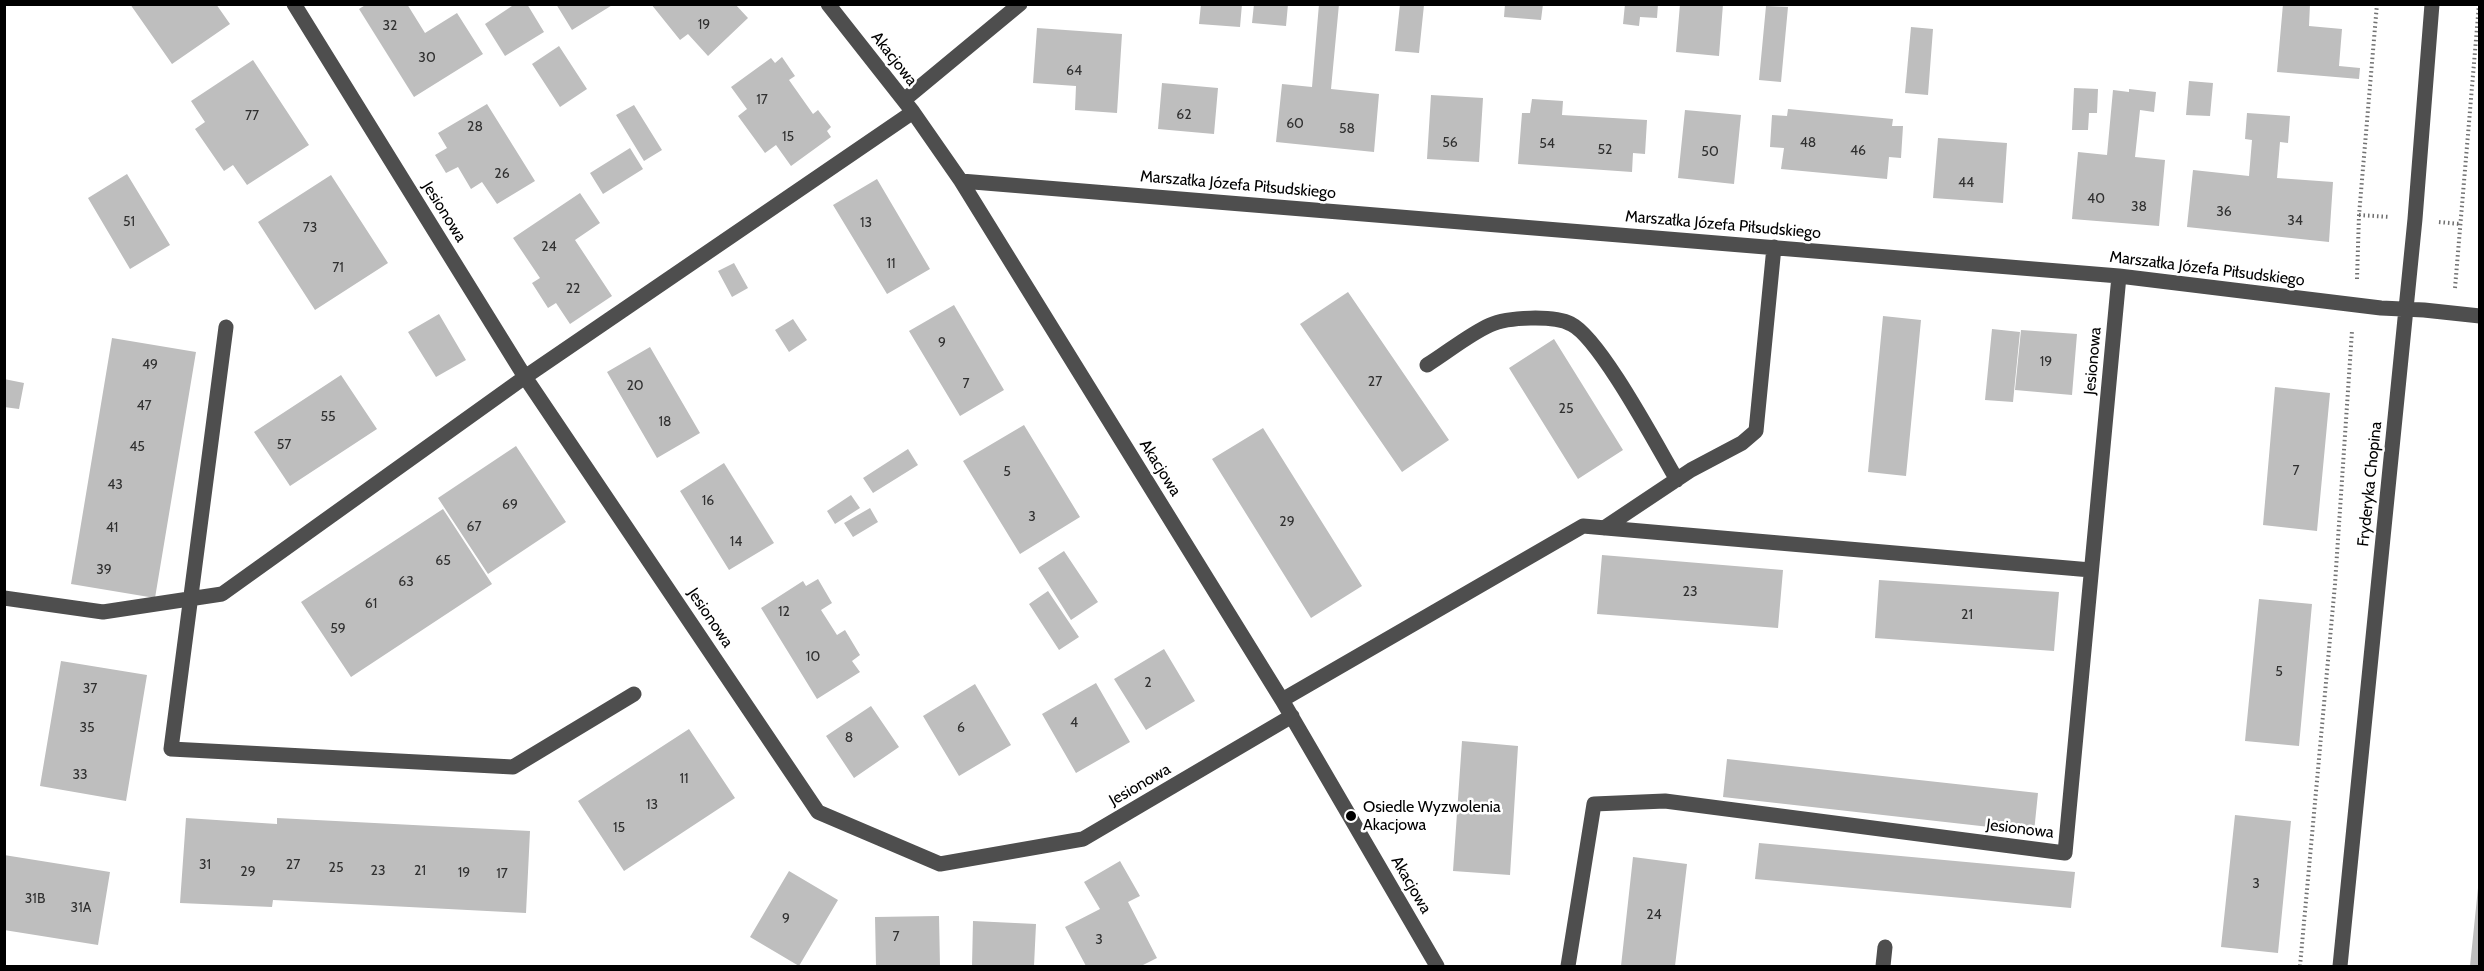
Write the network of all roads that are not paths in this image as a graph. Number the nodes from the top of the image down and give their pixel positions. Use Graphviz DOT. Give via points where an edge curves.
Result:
graph roads {
  1 [pos="294,4"];
  2 [pos="828,4"];
  3 [pos="1020,4"];
  4 [pos="2432,4"];
  5 [pos="908,106"];
  6 [pos="961,181"];
  7 [pos="1774,247"];
  8 [pos="2119,276"];
  9 [pos="2405,308"];
  10 [pos="2480,316"];
  11 [pos="226,327"];
  12 [pos="1427,365"];
  13 [pos="525,377"];
  14 [pos="1677,480"];
  15 [pos="1604,528"];
  16 [pos="2091,570"];
  17 [pos="4,598"];
  18 [pos="191,598"];
  19 [pos="634,694"];
  20 [pos="1282,699"];
  21 [pos="1292,716"];
  22 [pos="1886,946"];
  23 [pos="1437,966"];
  24 [pos="1568,966"];
  25 [pos="1883,966"];
  26 [pos="2340,966"];
  1 -- 13 [label="street, Jesionowa"];
  2 -- 5 [label="street, Akacjowa"];
  3 -- 5 [label="street"];
  4 -- 9 [label="street, Fryderyka Chopina"];
  5 -- 6 [label="street, Akacjowa"];
  5 -- 13 [label="street"];
  6 -- 7 [label="street, Marszałka Józefa Piłsudskiego"];
  6 -- 20 [label="street, Akacjowa"];
  7 -- 8 [label="street, Marszałka Józefa Piłsudskiego"];
  7 -- 14 [label="street" via="1756,431"];
  8 -- 9 [label="street, Marszałka Józefa Piłsudskiego"];
  8 -- 16 [label="street, Jesionowa"];
  9 -- 10 [label="street, Marszałka Józefa Piłsudskiego"];
  9 -- 26 [label="street, Fryderyka Chopina"];
  11 -- 18 [label="street"];
  12 -- 14 [label="street" via="1490,325 1540,319 1571,324 1587,336 1611,369"];
  13 -- 18 [label="street" via="222,594"];
  13 -- 21 [label="street, Jesionowa" via="818,812 940,864 1083,839"];
  14 -- 15 [label="street"];
  15 -- 16 [label="street"];
  15 -- 20 [label="street" via="1584,526"];
  16 -- 24 [label="street, Jesionowa" via="2065,853 1665,801 1594,804"];
  17 -- 18 [label="street" via="103,612"];
  18 -- 19 [label="street" via="171,748 513,767"];
  20 -- 21 [label="street, Akacjowa"];
  21 -- 23 [label="street, Akacjowa"];
  22 -- 25 [label="street"];
}
